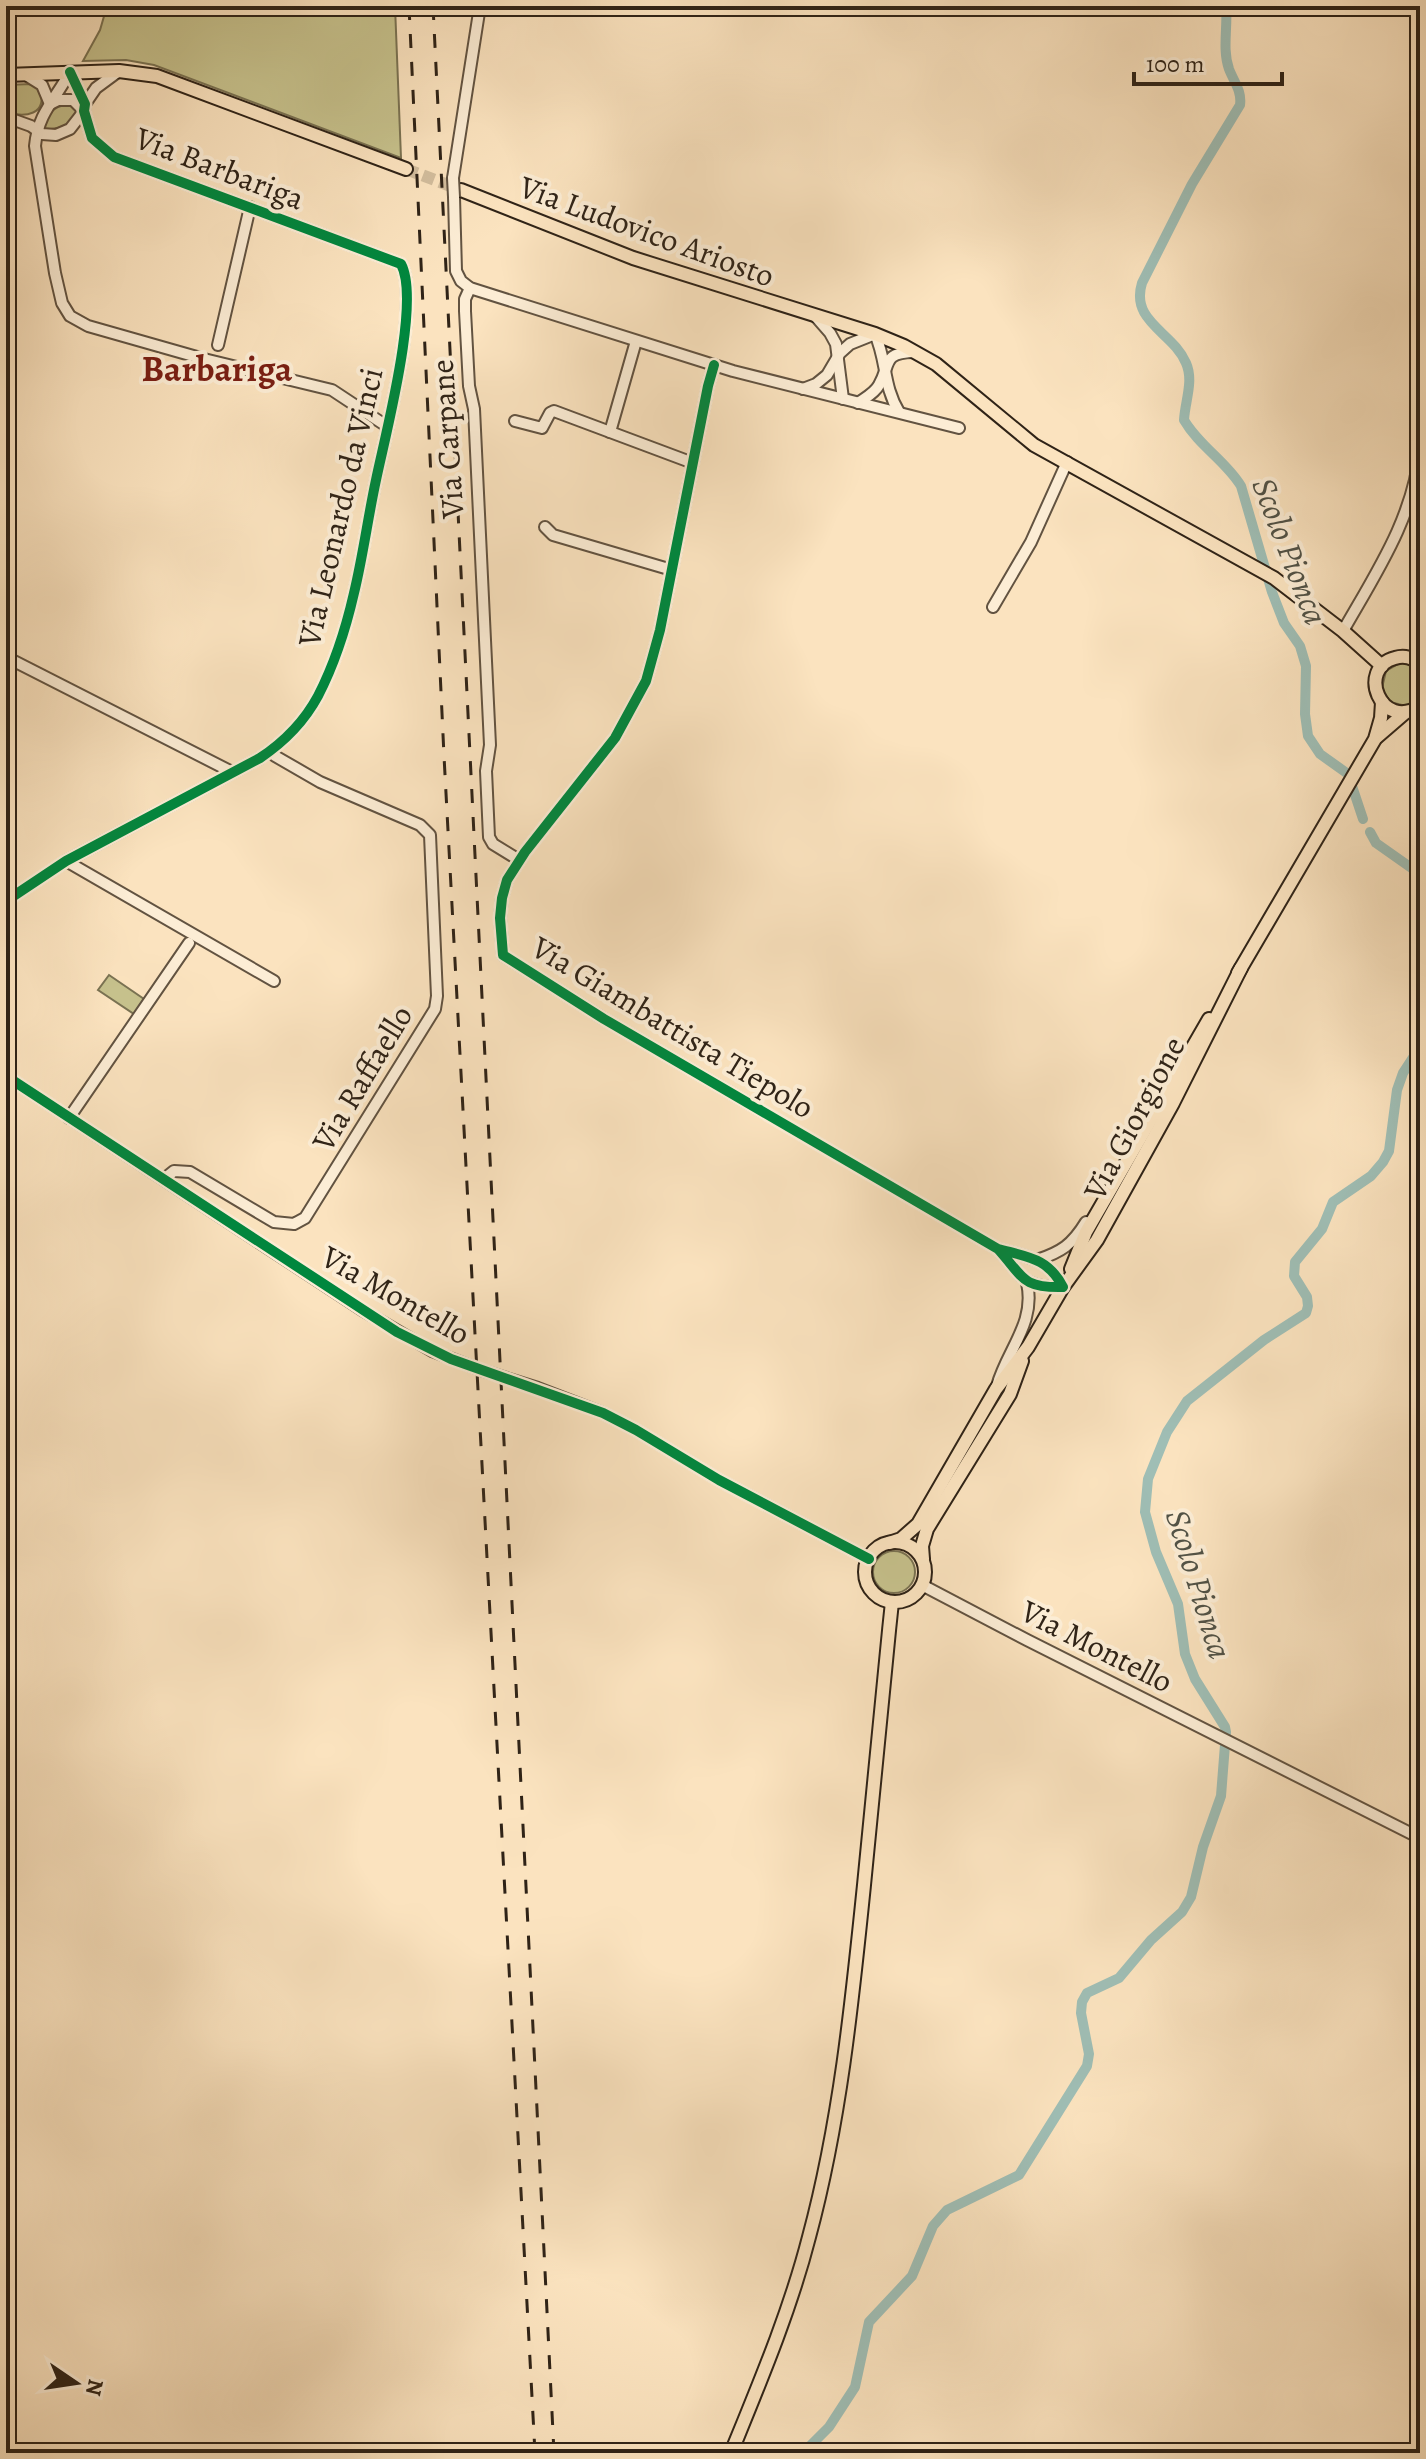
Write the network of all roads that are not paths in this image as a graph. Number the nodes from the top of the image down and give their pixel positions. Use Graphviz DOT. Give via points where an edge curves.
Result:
graph roads {
  1 [pos="480,6"];
  2 [pos="119,71"];
  3 [pos="70,72"];
  4 [pos="6,75"];
  5 [pos="26,75"];
  6 [pos="50,104"];
  7 [pos="85,108"];
  8 [pos="6,117"];
  9 [pos="37,128"];
  10 [pos="406,169"];
  11 [pos="457,195"];
  12 [pos="250,207"];
  13 [pos="401,264"];
  14 [pos="470,288"];
  15 [pos="816,317"];
  16 [pos="875,334"];
  17 [pos="636,341"];
  18 [pos="218,345"];
  19 [pos="915,352"];
  20 [pos="838,360"];
  21 [pos="714,365"];
  22 [pos="885,369"];
  23 [pos="801,389"];
  24 [pos="843,399"];
  25 [pos="858,403"];
  26 [pos="899,412"];
  27 [pos="515,421"];
  28 [pos="388,427"];
  29 [pos="959,428"];
  30 [pos="610,432"];
  31 [pos="1420,449"];
  32 [pos="1067,462"];
  33 [pos="693,463"];
  34 [pos="545,527"];
  35 [pos="672,570"];
  36 [pos="993,607"];
  37 [pos="1343,631"];
  38 [pos="6,657"];
  39 [pos="1420,663"];
  40 [pos="1382,666"];
  41 [pos="1382,702"];
  42 [pos="1420,706"];
  43 [pos="1406,712"];
  44 [pos="1375,739"];
  45 [pos="270,751"];
  46 [pos="232,772"];
  47 [pos="519,860"];
  48 [pos="66,861"];
  49 [pos="6,901"];
  50 [pos="189,943"];
  51 [pos="1241,968"];
  52 [pos="274,981"];
  53 [pos="6,1076"];
  54 [pos="1171,1085"];
  55 [pos="69,1118"];
  56 [pos="164,1179"];
  57 [pos="998,1249"];
  58 [pos="1037,1260"];
  59 [pos="1027,1283"];
  60 [pos="1063,1287"];
  61 [pos="1028,1347"];
  62 [pos="996,1389"];
  63 [pos="889,1543"];
  64 [pos="869,1559"];
  65 [pos="923,1559"];
  66 [pos="922,1585"];
  67 [pos="892,1602"];
  68 [pos="1420,1838"];
  69 [pos="731,2453"];
  1 -- 11 [label="street, Via Carpane, bridge" via="458,130 453,178"];
  2 -- 3 [label="main road, Via Barbariga"];
  2 -- 7 [label="street" via="96,88"];
  2 -- 10 [label="main road, Via Barbariga" via="174,81"];
  3 -- 5 [label="main road, Via Barbariga"];
  3 -- 6 [label="street"];
  3 -- 7 [label="street, Via Barbariga"];
  4 -- 5 [label="main road, Via Barbariga"];
  5 -- 6 [label="street" via="45,89"];
  6 -- 7 [label="street" via="73,100"];
  6 -- 9 [label="street"];
  7 -- 9 [label="street" via="64,133 42,134"];
  7 -- 12 [label="street, Via Barbariga" via="92,138 114,157"];
  8 -- 9 [label="street"];
  9 -- 28 [label="street" via="36,159 55,273 70,316 88,326 204,359 332,390"];
  11 -- 14 [label="street, Via Carpane" via="456,271"];
  11 -- 15 [label="main road, Via Ludovico Ariosto"];
  12 -- 13 [label="street, Via Barbariga"];
  12 -- 18 [label="street"];
  13 -- 28 [label="street, Via Leonardo da Vinci" via="407,287 404,334"];
  14 -- 17 [label="street"];
  14 -- 47 [label="street, Via Carpane" via="465,311 490,745 489,837"];
  15 -- 16 [label="main road, Via Ludovico Ariosto"];
  15 -- 20 [label="street" via="836,344"];
  16 -- 19 [label="main road, Via Ludovico Ariosto"];
  16 -- 20 [label="street" via="850,344"];
  16 -- 22 [label="street"];
  17 -- 21 [label="street"];
  17 -- 30 [label="street"];
  19 -- 22 [label="street" via="892,356"];
  19 -- 32 [label="main road, Via Ludovico Ariosto" via="1034,445"];
  20 -- 23 [label="street" via="816,384"];
  20 -- 24 [label="street"];
  21 -- 23 [label="street"];
  21 -- 33 [label="street, Via Giambattista Tiepolo"];
  22 -- 25 [label="street" via="879,385"];
  22 -- 26 [label="street" via="890,398"];
  23 -- 24 [label="street"];
  24 -- 25 [label="street"];
  25 -- 26 [label="street"];
  26 -- 29 [label="street"];
  27 -- 30 [label="street" via="542,428 553,411"];
  28 -- 45 [label="street, Via Leonardo da Vinci" via="343,633 305,718"];
  30 -- 33 [label="street"];
  31 -- 37 [label="street" via="1412,495 1398,532"];
  32 -- 36 [label="street" via="1031,542"];
  32 -- 37 [label="main road, Via Ludovico Ariosto" via="1250,563"];
  33 -- 35 [label="street, Via Giambattista Tiepolo"];
  34 -- 35 [label="street" via="553,535"];
  35 -- 47 [label="street, Via Giambattista Tiepolo" via="653,659 638,699 615,738"];
  37 -- 40 [label="main road, Via Ludovico Ariosto"];
  38 -- 46 [label="street"];
  39 -- 40 [label="main road" via="1397,657"];
  40 -- 41 [label="main road, Via Giorgione" via="1375,684"];
  41 -- 43 [label="main road"];
  41 -- 44 [label="main road, Via Giorgione"];
  42 -- 43 [label="main road, Via Giorgione"];
  43 -- 44 [label="main road, Via Giorgione"];
  44 -- 51 [label="main road, Via Giorgione"];
  45 -- 46 [label="street, Via Leonardo da Vinci"];
  45 -- 56 [label="street, Via Raffaello" via="320,782 420,825 430,835 435,1009 305,1218 294,1224 274,1222 190,1172 174,1171"];
  46 -- 48 [label="street, Via Leonardo da Vinci"];
  47 -- 57 [label="street, Via Giambattista Tiepolo" via="502,898 503,955"];
  48 -- 49 [label="street, Via Leonardo da Vinci"];
  48 -- 52 [label="street"];
  50 -- 55 [label="street"];
  51 -- 54 [label="main road, Via Giorgione"];
  51 -- 60 [label="main road, Via Giorgione" via="1117,1205"];
  53 -- 55 [label="street, Via Montello"];
  54 -- 58 [label="street, Via Giorgione" via="1148,1113 1081,1230 1070,1244"];
  54 -- 60 [label="main road, Via Giorgione" via="1086,1232"];
  55 -- 56 [label="street, Via Montello"];
  56 -- 64 [label="street, Via Montello, bridge" via="432,1351 603,1413"];
  57 -- 58 [label="street, Via Giambattista Tiepolo"];
  57 -- 59 [label="street, Via Giambattista Tiepolo"];
  58 -- 60 [label="street"];
  59 -- 60 [label="street"];
  59 -- 62 [label="street" via="1028,1317"];
  60 -- 61 [label="main road, Via Giorgione"];
  61 -- 62 [label="main road, Via Giorgione"];
  61 -- 65 [label="main road, Via Giorgione" via="1010,1394 927,1529"];
  62 -- 63 [label="main road, Via Giorgione" via="918,1524"];
  63 -- 64 [label="main road"];
  63 -- 65 [label="main road" via="901,1542"];
  64 -- 67 [label="main road" via="866,1577 871,1589"];
  65 -- 66 [label="main road"];
  66 -- 67 [label="main road" via="910,1598"];
  66 -- 68 [label="street, Via Montello"];
  67 -- 69 [label="main road" via="834,2129 794,2290"];
}
